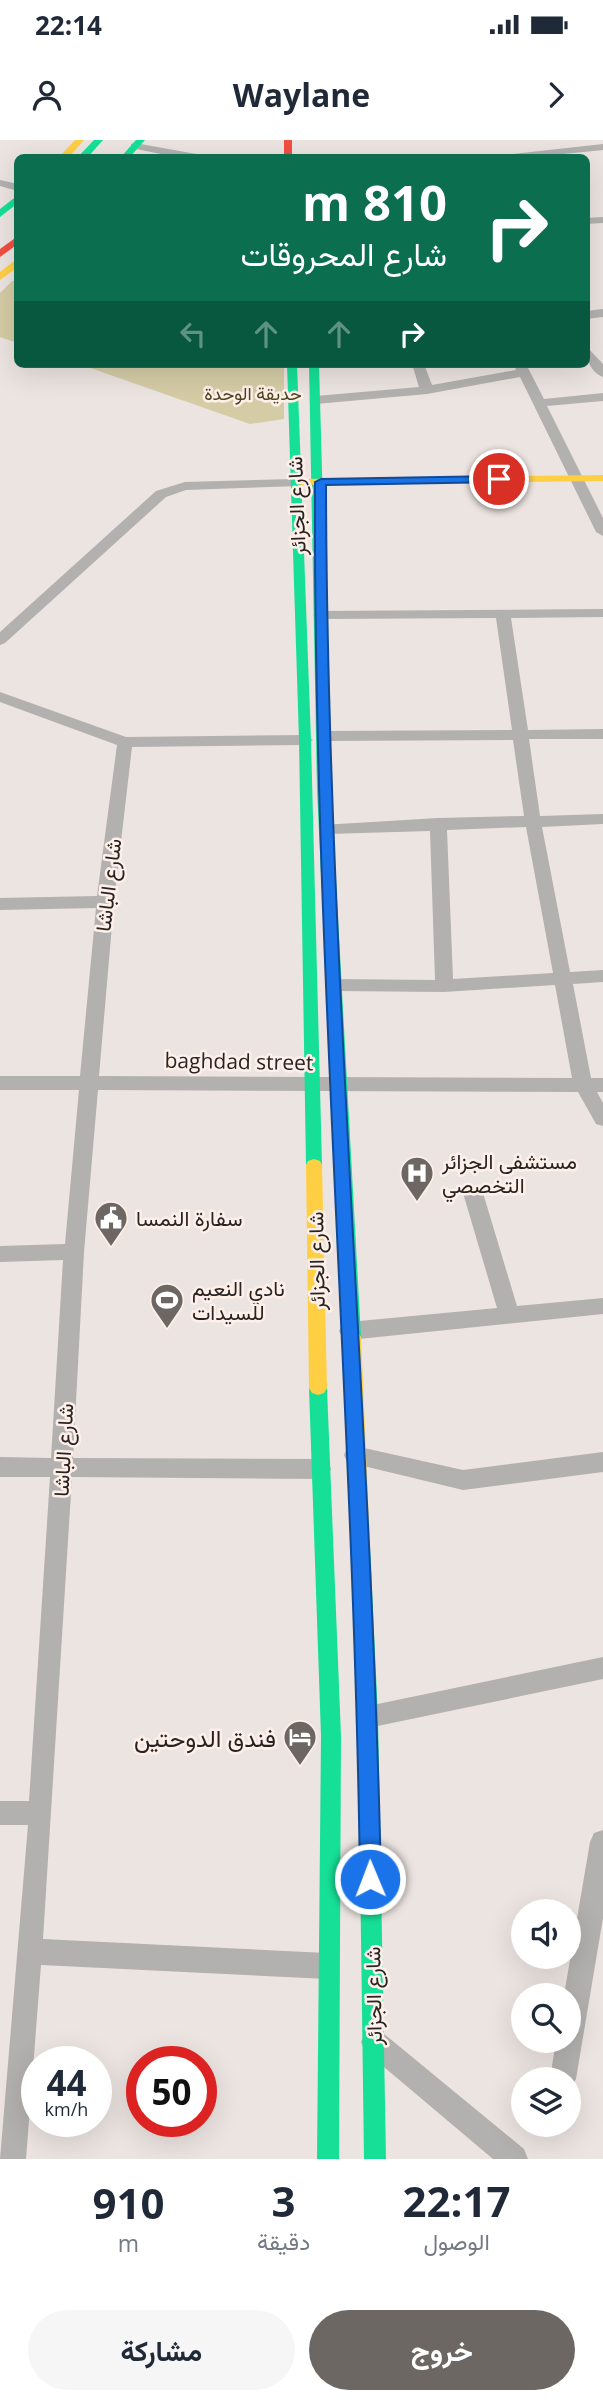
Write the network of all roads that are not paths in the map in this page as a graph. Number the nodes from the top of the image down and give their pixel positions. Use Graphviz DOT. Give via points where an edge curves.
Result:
graph roads {
  1 [pos="80,140"];
  2 [pos="99,140"];
  3 [pos="130,146"];
  4 [pos="603,147"];
  5 [pos="66,154"];
  6 [pos="85,154"];
  7 [pos="113,154"];
  8 [pos="178,154"];
  9 [pos="538,154"];
  10 [pos="14,202"];
  11 [pos="0,214"];
  12 [pos="14,220"];
  13 [pos="0,232"];
  14 [pos="14,242"];
  15 [pos="0,254"];
  16 [pos="14,265"];
  17 [pos="0,277"];
  18 [pos="590,355"];
  19 [pos="292,368"];
  20 [pos="314,368"];
  21 [pos="419,368"];
  22 [pos="522,368"];
  23 [pos="603,373"];
  24 [pos="427,390"];
  25 [pos="603,397"];
  26 [pos="316,400"];
  27 [pos="541,403"];
  28 [pos="575,478"];
  29 [pos="603,478"];
  30 [pos="321,482"];
  31 [pos="295,483"];
  32 [pos="603,532"];
  33 [pos="603,613"];
  34 [pos="503,614"];
  35 [pos="320,615"];
  36 [pos="0,640"];
  37 [pos="0,697"];
  38 [pos="603,734"];
  39 [pos="325,736"];
  40 [pos="520,737"];
  41 [pos="305,740"];
  42 [pos="125,742"];
  43 [pos="603,819"];
  44 [pos="533,821"];
  45 [pos="438,823"];
  46 [pos="328,829"];
  47 [pos="105,901"];
  48 [pos="0,904"];
  49 [pos="603,976"];
  50 [pos="564,979"];
  51 [pos="334,985"];
  52 [pos="444,986"];
  53 [pos="89,1081"];
  54 [pos="0,1083"];
  55 [pos="341,1084"];
  56 [pos="313,1085"];
  57 [pos="583,1085"];
  58 [pos="603,1085"];
  59 [pos="603,1119"];
  60 [pos="473,1193"];
  61 [pos="74,1252"];
  62 [pos="0,1254"];
  63 [pos="603,1306"];
  64 [pos="510,1317"];
  65 [pos="349,1331"];
  66 [pos="355,1455"];
  67 [pos="603,1462"];
  68 [pos="62,1467"];
  69 [pos="0,1468"];
  70 [pos="320,1469"];
  71 [pos="603,1668"];
  72 [pos="350,1726"];
  73 [pos="0,1813"];
  74 [pos="41,1813"];
  75 [pos="603,1842"];
  76 [pos="30,1951"];
  77 [pos="327,1966"];
  78 [pos="373,2041"];
  79 [pos="565,2067"];
  80 [pos="8,2149"];
  81 [pos="328,2159"];
  82 [pos="375,2159"];
  83 [pos="514,2159"];
  1 -- 5 [label="main road"];
  2 -- 6 [label="main road"];
  3 -- 7 [label="main road"];
  3 -- 8 [label="street"];
  4 -- 9 [label="street"];
  10 -- 11 [label="main road"];
  12 -- 13 [label="main road"];
  14 -- 15 [label="main road"];
  16 -- 17 [label="main road"];
  18 -- 23 [label="street"];
  19 -- 31 [label="main road, شارع الجزائر"];
  20 -- 26 [label="main road, شارع الجزائر"];
  21 -- 24 [label="street"];
  22 -- 24 [label="street"];
  22 -- 27 [label="street"];
  24 -- 26 [label="street"];
  25 -- 27 [label="street"];
  26 -- 30 [label="main road, شارع الجزائر"];
  27 -- 28 [label="street"];
  28 -- 29 [label="main road"];
  28 -- 30 [label="main road"];
  28 -- 32 [label="street"];
  30 -- 31 [label="main road"];
  30 -- 35 [label="main road, شارع الجزائر"];
  31 -- 36 [label="street" via="185,486 161,494"];
  31 -- 41 [label="main road, شارع الجزائر"];
  33 -- 34 [label="street"];
  34 -- 35 [label="street"];
  34 -- 40 [label="street"];
  35 -- 39 [label="main road, شارع الجزائر"];
  37 -- 42 [label="street"];
  38 -- 40 [label="street"];
  39 -- 40 [label="street"];
  39 -- 41 [label="main road"];
  39 -- 46 [label="main road, شارع الجزائر"];
  40 -- 44 [label="street"];
  41 -- 42 [label="street"];
  41 -- 56 [label="main road, شارع الجزائر"];
  42 -- 47 [label="street, شارع الباشا"];
  43 -- 44 [label="street"];
  44 -- 45 [label="street"];
  44 -- 50 [label="street"];
  45 -- 46 [label="street"];
  45 -- 52 [label="street"];
  46 -- 51 [label="main road, شارع الجزائر"];
  47 -- 48 [label="street"];
  47 -- 53 [label="street, شارع الباشا"];
  49 -- 50 [label="street"];
  50 -- 52 [label="street"];
  50 -- 57 [label="street"];
  51 -- 52 [label="street"];
  51 -- 55 [label="main road, شارع الجزائر"];
  53 -- 54 [label="street, baghdad street"];
  53 -- 56 [label="street, baghdad street"];
  53 -- 61 [label="street, شارع الباشا"];
  55 -- 56 [label="street, baghdad street"];
  55 -- 57 [label="street, baghdad street"];
  55 -- 65 [label="main road, شارع الجزائر"];
  56 -- 70 [label="main road, شارع الجزائر"];
  57 -- 58 [label="street, baghdad street"];
  57 -- 59 [label="street"];
  60 -- 64 [label="street"];
  61 -- 62 [label="street"];
  61 -- 68 [label="street, شارع الباشا"];
  63 -- 64 [label="street"];
  64 -- 65 [label="street"];
  65 -- 66 [label="main road, شارع الجزائر"];
  66 -- 67 [label="street" via="463,1480"];
  66 -- 72 [label="main road, شارع الجزائر"];
  68 -- 69 [label="street"];
  68 -- 70 [label="street"];
  68 -- 74 [label="street, شارع الباشا"];
  70 -- 72 [label="main road, شارع الجزائر"];
  71 -- 72 [label="street"];
  72 -- 77 [label="main road, شارع الجزائر"];
  72 -- 78 [label="main road, شارع الجزائر"];
  73 -- 74 [label="street"];
  74 -- 76 [label="street, شارع الباشا"];
  75 -- 79 [label="street"];
  76 -- 77 [label="street"];
  76 -- 80 [label="street, شارع الباشا"];
  77 -- 81 [label="main road, شارع الجزائر"];
  78 -- 82 [label="main road, شارع الجزائر"];
  78 -- 83 [label="street"];
}
